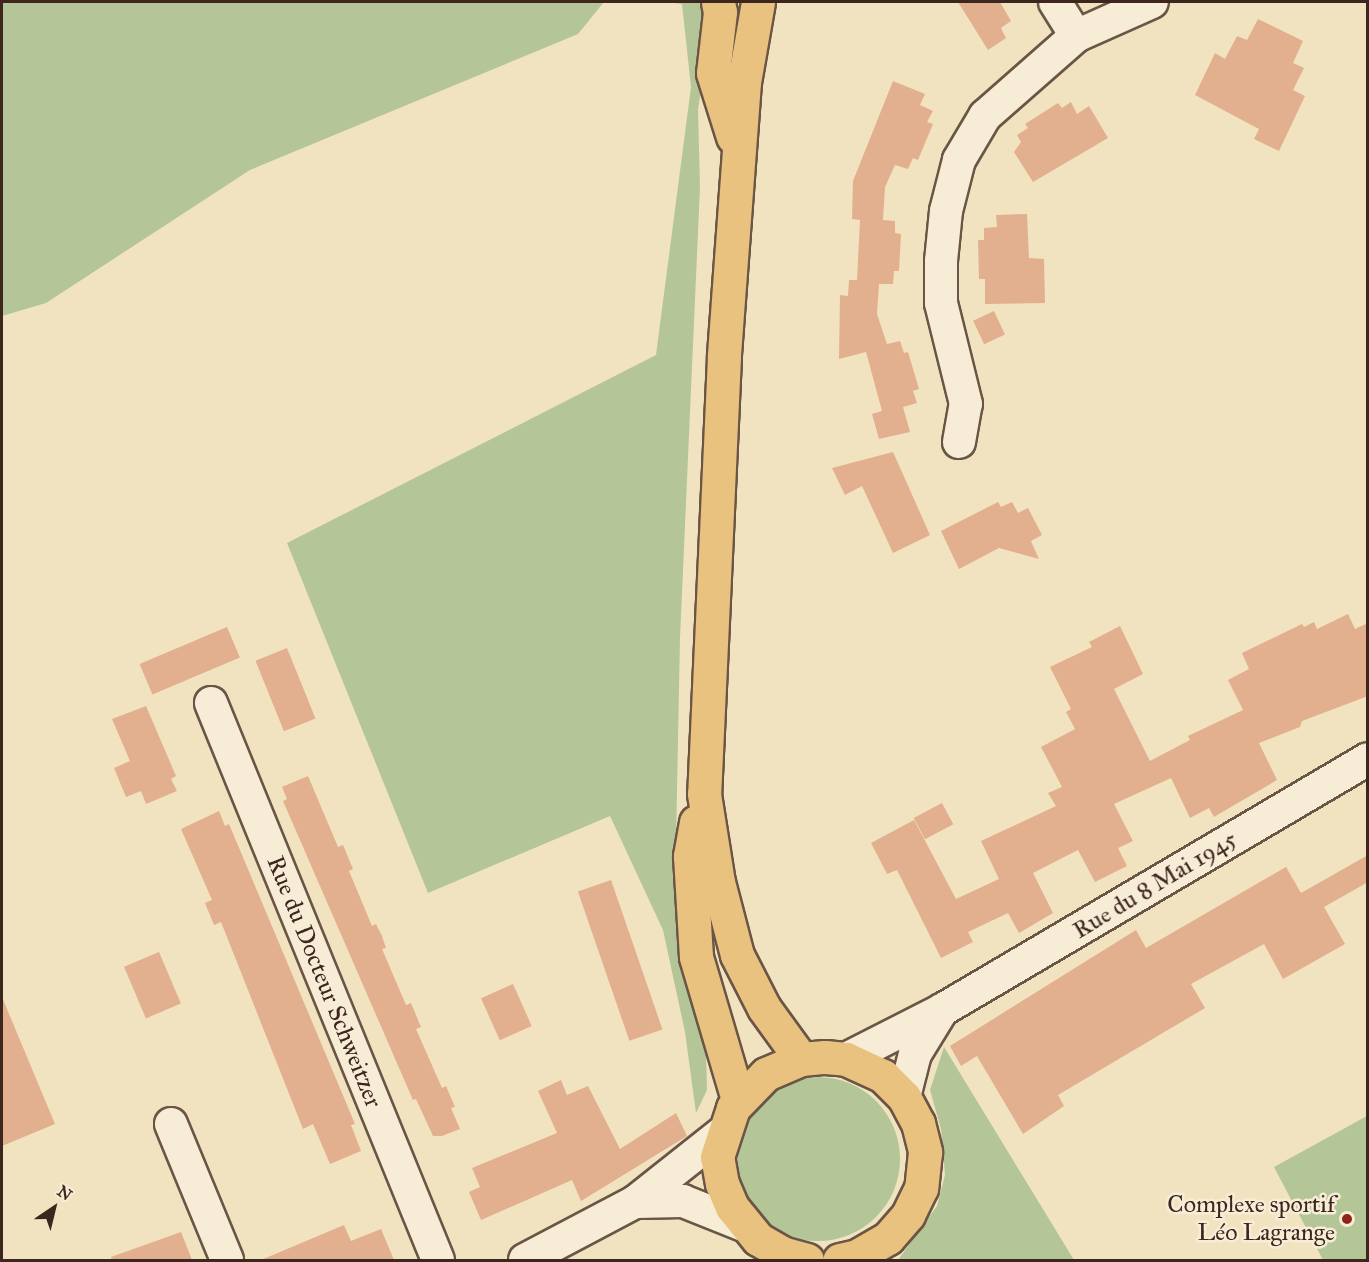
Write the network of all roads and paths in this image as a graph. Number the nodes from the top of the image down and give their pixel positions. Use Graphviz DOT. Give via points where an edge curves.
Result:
graph roads {
  1 [pos="718,2"];
  2 [pos="758,2"];
  3 [pos="1055,2"];
  4 [pos="1152,2"];
  5 [pos="1076,36"];
  6 [pos="738,153"];
  7 [pos="959,442"];
  8 [pos="211,703"];
  9 [pos="1368,759"];
  10 [pos="704,795"];
  11 [pos="942,1010"];
  12 [pos="801,1059"];
  13 [pos="846,1059"];
  14 [pos="904,1097"];
  15 [pos="738,1100"];
  16 [pos="171,1124"];
  17 [pos="722,1133"];
  18 [pos="635,1202"];
  19 [pos="760,1242"];
  20 [pos="870,1254"];
  21 [pos="227,1260"];
  22 [pos="438,1260"];
  23 [pos="525,1260"];
  24 [pos="807,1260"];
  25 [pos="839,1260"];
  1 -- 6 [label="main road" via="713,73"];
  2 -- 6 [label="main road" via="744,82"];
  3 -- 5 [label="street"];
  4 -- 5 [label="street"];
  5 -- 7 [label="street" via="985,116 959,160 946,211 941,261 941,303 966,404"];
  6 -- 10 [label="main road" via="724,357"];
  8 -- 22 [label="street, Rue du Docteur Schweitzer"];
  9 -- 11 [label="street, Rue du 8 Mai 1945"];
  10 -- 12 [label="main road" via="718,882 737,955 764,1008"];
  10 -- 15 [label="main road" via="690,856 696,957"];
  11 -- 13 [label="street, Rue du 8 Mai 1945"];
  11 -- 14 [label="street, Rue du 8 Mai 1945" via="915,1054"];
  12 -- 13 [label="main road"];
  12 -- 15 [label="main road" via="765,1074"];
  13 -- 14 [label="main road" via="883,1076"];
  14 -- 20 [label="main road" via="918,1123 925,1152 921,1188 908,1215"];
  15 -- 17 [label="main road"];
  16 -- 21 [label="street"];
  17 -- 18 [label="street"];
  17 -- 19 [label="main road" via="717,1157 722,1184 732,1207"];
  18 -- 19 [label="street" via="683,1202"];
  18 -- 23 [label="street"];
  19 -- 24 [label="main road"];
  20 -- 25 [label="main road"];
}
